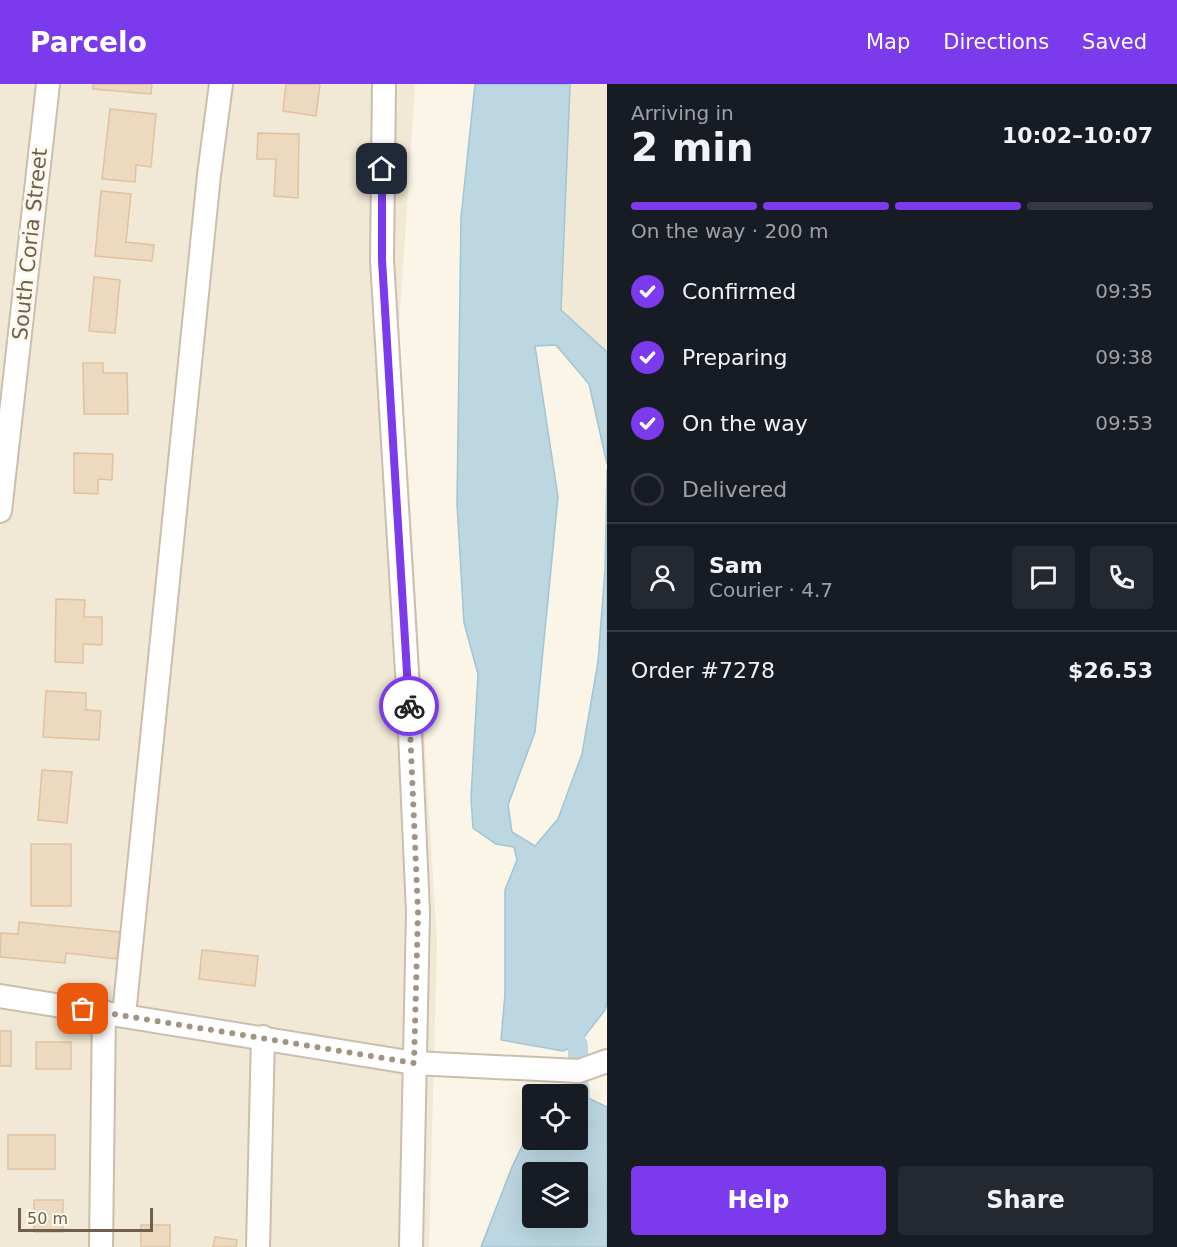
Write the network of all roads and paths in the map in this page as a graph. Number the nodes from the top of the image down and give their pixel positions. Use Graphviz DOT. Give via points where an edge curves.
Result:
graph roads {
  1 [pos="48,84"];
  2 [pos="221,84"];
  3 [pos="384,84"];
  4 [pos="3,464"];
  5 [pos="0,511"];
  6 [pos="0,996"];
  7 [pos="114,1014"];
  8 [pos="263,1037"];
  9 [pos="607,1061"];
  10 [pos="414,1063"];
  11 [pos="101,1247"];
  12 [pos="258,1247"];
  13 [pos="411,1247"];
  1 -- 4 [label="street, South Coria Street"];
  2 -- 7 [label="street" via="168,598"];
  3 -- 10 [label="street" via="382,260 418,912"];
  4 -- 5 [label="street, South Coria Street"];
  6 -- 7 [label="street"];
  7 -- 8 [label="street"];
  7 -- 11 [label="street"];
  8 -- 10 [label="street"];
  8 -- 12 [label="street"];
  9 -- 10 [label="street" via="579,1071"];
  10 -- 13 [label="street"];
}
